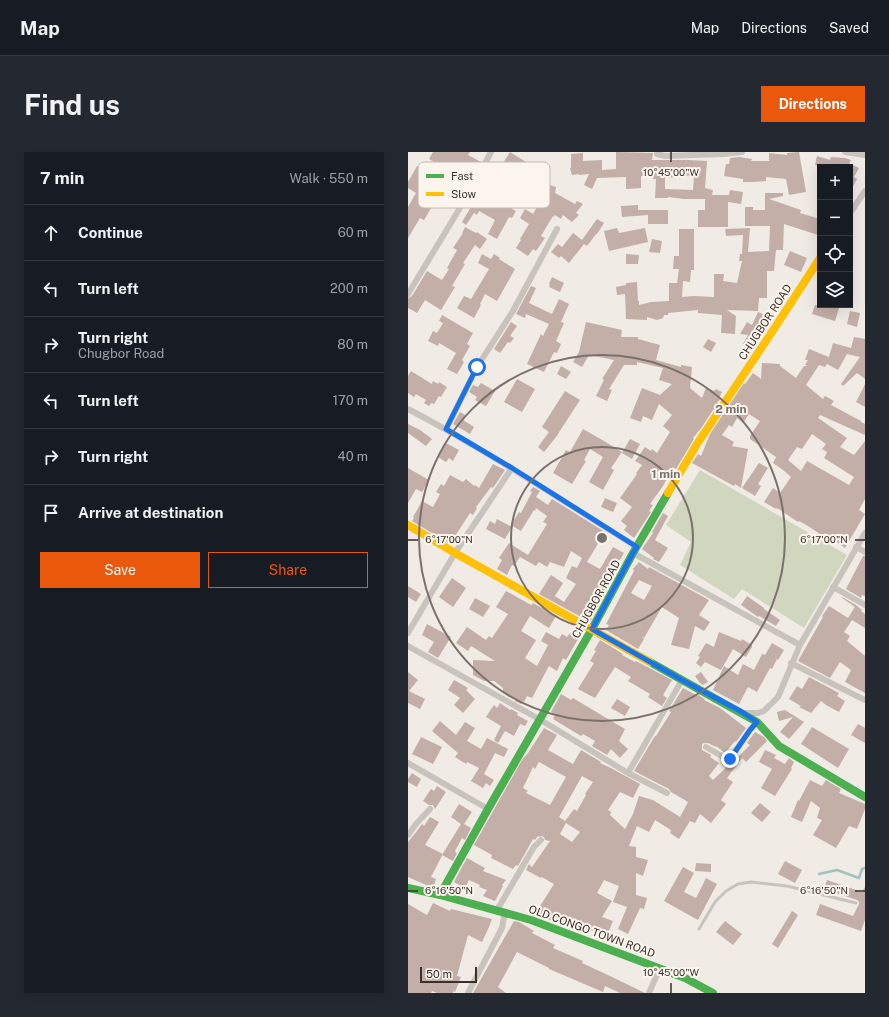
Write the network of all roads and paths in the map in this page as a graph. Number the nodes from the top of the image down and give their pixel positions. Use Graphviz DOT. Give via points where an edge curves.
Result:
graph roads {
  1 [pos="491,152"];
  2 [pos="742,152"];
  3 [pos="845,152"];
  4 [pos="657,154"];
  5 [pos="865,156"];
  6 [pos="486,162"];
  7 [pos="865,191"];
  8 [pos="460,208"];
  9 [pos="853,209"];
  10 [pos="557,229"];
  11 [pos="817,263"];
  12 [pos="408,294"];
  13 [pos="408,409"];
  14 [pos="446,429"];
  15 [pos="512,468"];
  16 [pos="408,525"];
  17 [pos="865,533"];
  18 [pos="856,548"];
  19 [pos="635,550"];
  20 [pos="865,552"];
  21 [pos="455,553"];
  22 [pos="833,587"];
  23 [pos="865,605"];
  24 [pos="592,629"];
  25 [pos="408,633"];
  26 [pos="800,645"];
  27 [pos="408,646"];
  28 [pos="791,663"];
  29 [pos="682,680"];
  30 [pos="865,700"];
  31 [pos="742,712"];
  32 [pos="539,719"];
  33 [pos="757,722"];
  34 [pos="706,747"];
  35 [pos="408,763"];
  36 [pos="628,773"];
  37 [pos="667,793"];
  38 [pos="865,797"];
  39 [pos="430,809"];
  40 [pos="488,809"];
  41 [pos="408,835"];
  42 [pos="541,840"];
  43 [pos="408,888"];
  44 [pos="440,895"];
  45 [pos="856,903"];
  46 [pos="501,911"];
  47 [pos="699,929"];
  48 [pos="660,968"];
  49 [pos="468,993"];
  50 [pos="649,993"];
  51 [pos="712,993"];
  1 -- 6 [label="street"];
  2 -- 4 [label="street" via="709,155"];
  3 -- 5 [label="street"];
  7 -- 9 [label="street"];
  8 -- 12 [label="street"];
  10 -- 14 [label="street" via="513,311 477,367"];
  11 -- 19 [label="street, CHUGBOR ROAD" via="697,444"];
  13 -- 14 [label="street"];
  14 -- 15 [label="street"];
  15 -- 19 [label="street"];
  15 -- 21 [label="street"];
  16 -- 21 [label="street"];
  17 -- 18 [label="street"];
  18 -- 20 [label="street"];
  18 -- 22 [label="street"];
  19 -- 24 [label="street, CHUGBOR ROAD"];
  19 -- 26 [label="street"];
  21 -- 24 [label="street"];
  21 -- 25 [label="street"];
  22 -- 23 [label="street"];
  22 -- 26 [label="street"];
  24 -- 29 [label="street"];
  24 -- 32 [label="street, CHUGBOR ROAD"];
  26 -- 28 [label="street"];
  27 -- 32 [label="street"];
  28 -- 30 [label="street"];
  28 -- 31 [label="street" via="778,697 764,711"];
  29 -- 31 [label="street"];
  29 -- 36 [label="street"];
  31 -- 33 [label="street"];
  32 -- 36 [label="street"];
  32 -- 40 [label="street, CHUGBOR ROAD"];
  33 -- 34 [label="street" via="730,759"];
  33 -- 38 [label="street" via="779,746"];
  35 -- 40 [label="street"];
  36 -- 37 [label="street"];
  39 -- 41 [label="street"];
  40 -- 44 [label="street, CHUGBOR ROAD"];
  42 -- 46 [label="street" via="531,852"];
  43 -- 44 [label="street, OLD CONGO TOWN ROAD"];
  44 -- 46 [label="street, OLD CONGO TOWN ROAD"];
  45 -- 47 [label="lane" via="788,886 751,882 738,884 726,890 715,902"];
  46 -- 48 [label="street, OLD CONGO TOWN ROAD"];
  46 -- 49 [label="street" via="502,928"];
  48 -- 50 [label="street"];
  48 -- 51 [label="street, OLD CONGO TOWN ROAD"];
}
